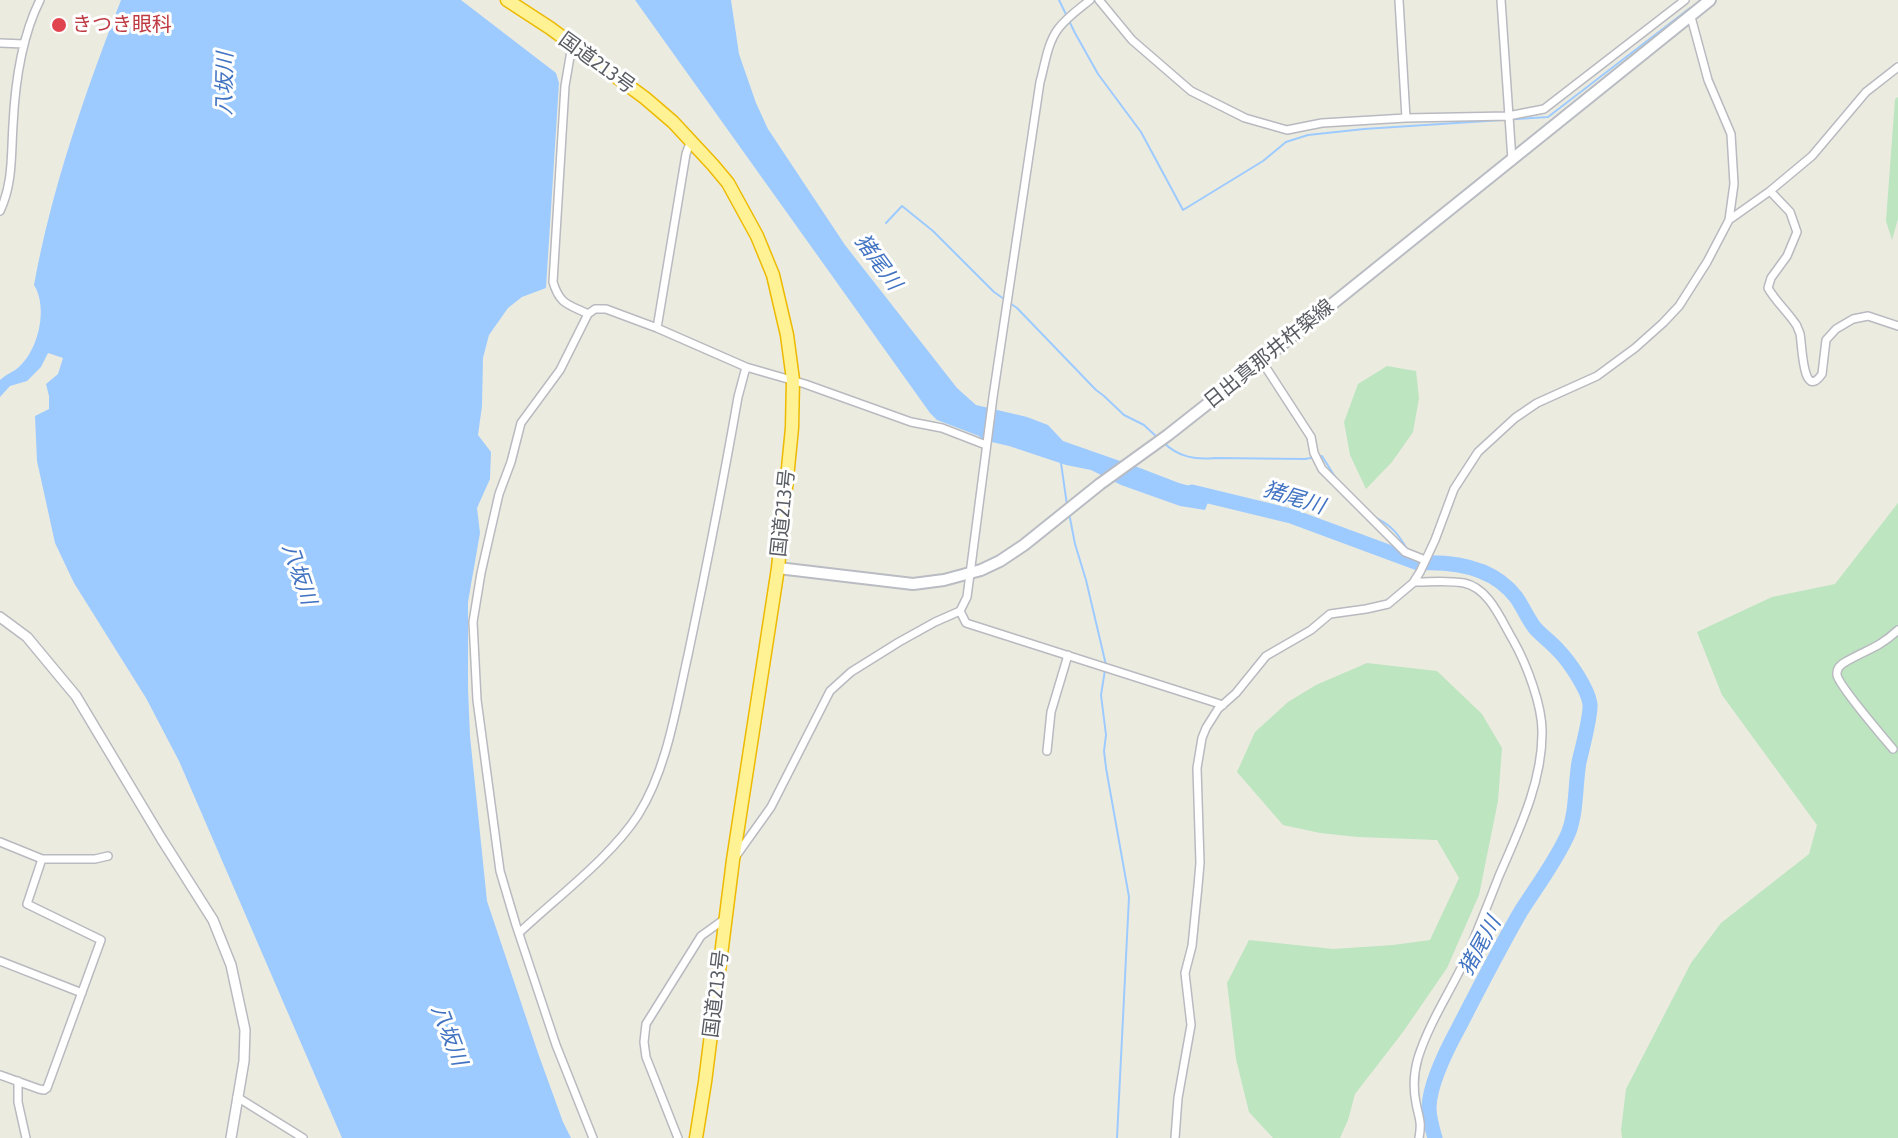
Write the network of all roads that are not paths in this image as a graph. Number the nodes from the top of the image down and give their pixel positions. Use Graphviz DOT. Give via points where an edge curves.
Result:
graph roads {
  1 [pos="40,0"];
  2 [pos="507,0"];
  3 [pos="1090,0"];
  4 [pos="1099,0"];
  5 [pos="1399,0"];
  6 [pos="1501,0"];
  7 [pos="1685,0"];
  8 [pos="1704,2"];
  9 [pos="1690,17"];
  10 [pos="0,43"];
  11 [pos="24,44"];
  12 [pos="572,45"];
  13 [pos="1898,67"];
  14 [pos="1508,116"];
  15 [pos="1406,118"];
  16 [pos="691,140"];
  17 [pos="1512,160"];
  18 [pos="1770,191"];
  19 [pos="0,211"];
  20 [pos="1729,220"];
  21 [pos="588,314"];
  22 [pos="1898,326"];
  23 [pos="657,328"];
  24 [pos="1262,360"];
  25 [pos="746,367"];
  26 [pos="793,380"];
  27 [pos="986,445"];
  28 [pos="1425,560"];
  29 [pos="778,568"];
  30 [pos="969,573"];
  31 [pos="1414,582"];
  32 [pos="960,611"];
  33 [pos="0,617"];
  34 [pos="1898,630"];
  35 [pos="1068,655"];
  36 [pos="1223,705"];
  37 [pos="1893,749"];
  38 [pos="1047,751"];
  39 [pos="0,842"];
  40 [pos="108,856"];
  41 [pos="42,859"];
  42 [pos="733,860"];
  43 [pos="726,918"];
  44 [pos="519,933"];
  45 [pos="0,960"];
  46 [pos="82,993"];
  47 [pos="0,1075"];
  48 [pos="18,1081"];
  49 [pos="237,1097"];
  50 [pos="26,1138"];
  51 [pos="231,1138"];
  52 [pos="303,1138"];
  53 [pos="592,1138"];
  54 [pos="678,1138"];
  55 [pos="696,1138"];
  56 [pos="1175,1138"];
  57 [pos="1419,1138"];
  1 -- 11 [label="street"];
  2 -- 12 [label="highway, 国道213号"];
  3 -- 27 [label="street" via="1064,22 1053,38 1040,82"];
  4 -- 15 [label="street" via="1132,40 1191,91 1245,118 1287,130 1322,123"];
  5 -- 15 [label="street"];
  6 -- 14 [label="street"];
  7 -- 14 [label="street" via="1550,106"];
  8 -- 9 [label="main road, 日出真那井杵築線"];
  9 -- 17 [label="main road, 日出真那井杵築線"];
  9 -- 20 [label="street" via="1708,80 1731,134 1734,184"];
  10 -- 11 [label="street"];
  11 -- 19 [label="street" via="8,191"];
  12 -- 16 [label="highway, 国道213号" via="645,98"];
  12 -- 21 [label="street" via="565,86 553,282 562,302"];
  13 -- 18 [label="street" via="1860,98 1812,156"];
  14 -- 15 [label="street"];
  14 -- 17 [label="street"];
  16 -- 23 [label="street"];
  16 -- 26 [label="highway, 国道213号" via="728,183 757,236 780,301"];
  17 -- 24 [label="main road, 日出真那井杵築線"];
  18 -- 20 [label="street"];
  18 -- 22 [label="street" via="1790,212 1797,232 1768,288 1796,325 1809,379 1822,374 1826,340 1836,329 1868,316"];
  20 -- 28 [label="street" via="1679,306 1663,323 1597,376 1562,390 1515,418 1478,452 1454,489"];
  21 -- 23 [label="street" via="606,309"];
  21 -- 44 [label="street" via="560,370 521,423 499,494 473,622 477,700 499,861"];
  23 -- 25 [label="street"];
  24 -- 28 [label="street" via="1311,437 1322,470 1405,552"];
  24 -- 30 [label="main road, 日出真那井杵築線" via="1024,545 1000,561"];
  25 -- 26 [label="street"];
  25 -- 44 [label="street" via="671,731 651,791 630,827"];
  26 -- 27 [label="street"];
  26 -- 29 [label="highway, 国道213号"];
  27 -- 30 [label="street"];
  28 -- 31 [label="street"];
  29 -- 30 [label="main road, 日出真那井杵築線" via="913,584"];
  29 -- 42 [label="highway, 国道213号"];
  30 -- 32 [label="street" via="967,597"];
  31 -- 36 [label="street" via="1388,604 1330,614 1266,656"];
  31 -- 57 [label="street" via="1466,584 1486,596 1523,658 1543,733 1540,762 1520,825 1418,1058 1413,1084 1421,1123"];
  32 -- 35 [label="street" via="966,622"];
  32 -- 42 [label="street" via="898,642 851,672 830,691 771,807"];
  33 -- 49 [label="street" via="27,637 76,696 213,920 231,965 245,1030"];
  34 -- 37 [label="street" via="1876,648 1846,661 1837,673 1846,691"];
  35 -- 36 [label="street"];
  35 -- 38 [label="street" via="1051,712"];
  36 -- 56 [label="street" via="1206,728 1198,752 1200,863 1192,946 1185,973 1191,1025"];
  39 -- 41 [label="street"];
  40 -- 41 [label="street"];
  41 -- 46 [label="street" via="27,904 101,940"];
  42 -- 43 [label="highway, 国道213号"];
  43 -- 54 [label="street" via="701,936 646,1024 646,1057"];
  43 -- 55 [label="highway, 国道213号"];
  44 -- 53 [label="street"];
  45 -- 46 [label="street"];
  46 -- 48 [label="street" via="47,1088"];
  47 -- 48 [label="street"];
  48 -- 50 [label="street"];
  49 -- 51 [label="street"];
  49 -- 52 [label="street"];
}
